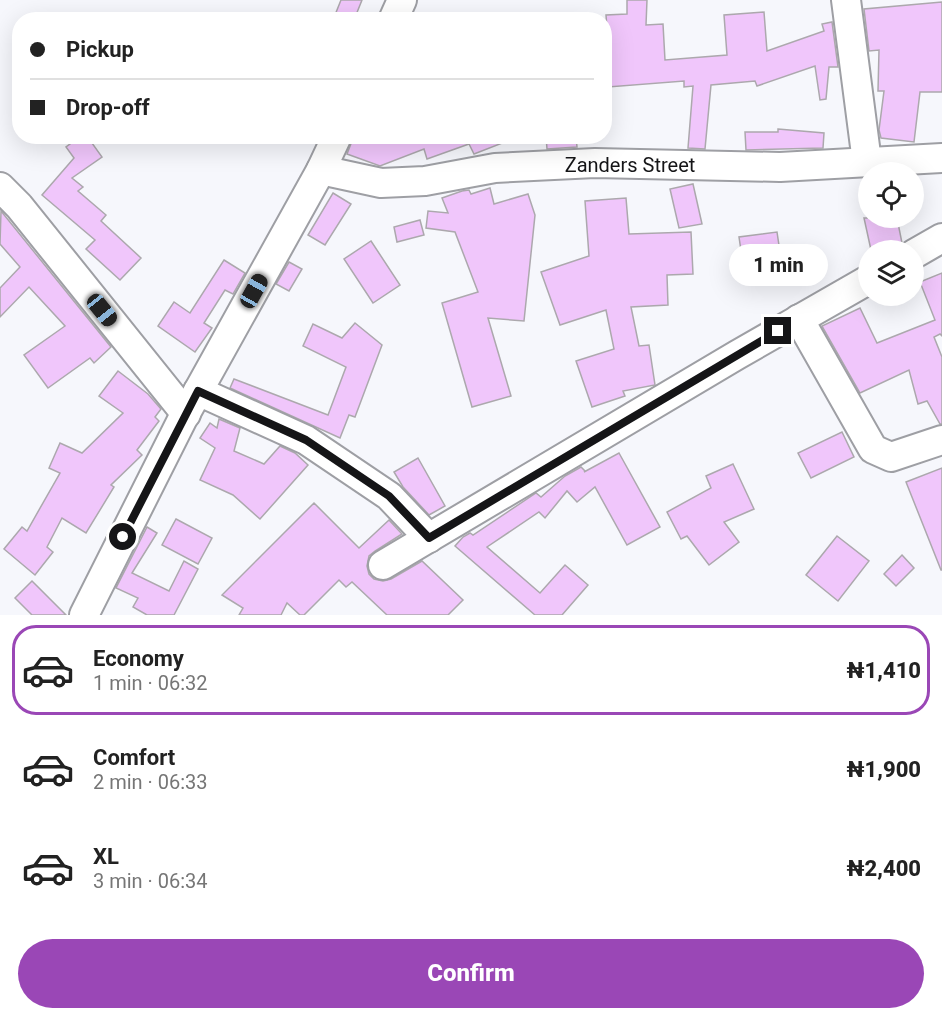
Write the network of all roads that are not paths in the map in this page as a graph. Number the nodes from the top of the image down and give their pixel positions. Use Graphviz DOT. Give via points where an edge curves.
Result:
graph roads {
  1 [pos="846,0"];
  2 [pos="333,144"];
  3 [pos="942,158"];
  4 [pos="867,162"];
  5 [pos="858,163"];
  6 [pos="321,170"];
  7 [pos="0,187"];
  8 [pos="942,238"];
  9 [pos="924,248"];
  10 [pos="858,286"];
  11 [pos="799,319"];
  12 [pos="192,403"];
  13 [pos="942,440"];
  14 [pos="429,538"];
  15 [pos="383,566"];
  16 [pos="84,615"];
  1 -- 4 [label="street"];
  2 -- 6 [label="street"];
  3 -- 4 [label="street, Zanders Street"];
  5 -- 6 [label="street, Zanders Street" via="780,167 595,163 495,168 425,181 381,183"];
  6 -- 12 [label="street"];
  7 -- 12 [label="street"];
  8 -- 9 [label="street"];
  10 -- 11 [label="street"];
  11 -- 13 [label="street" via="873,449 891,457"];
  11 -- 14 [label="street"];
  12 -- 14 [label="street" via="306,440 389,496"];
  12 -- 16 [label="street"];
  14 -- 15 [label="street"];
}
